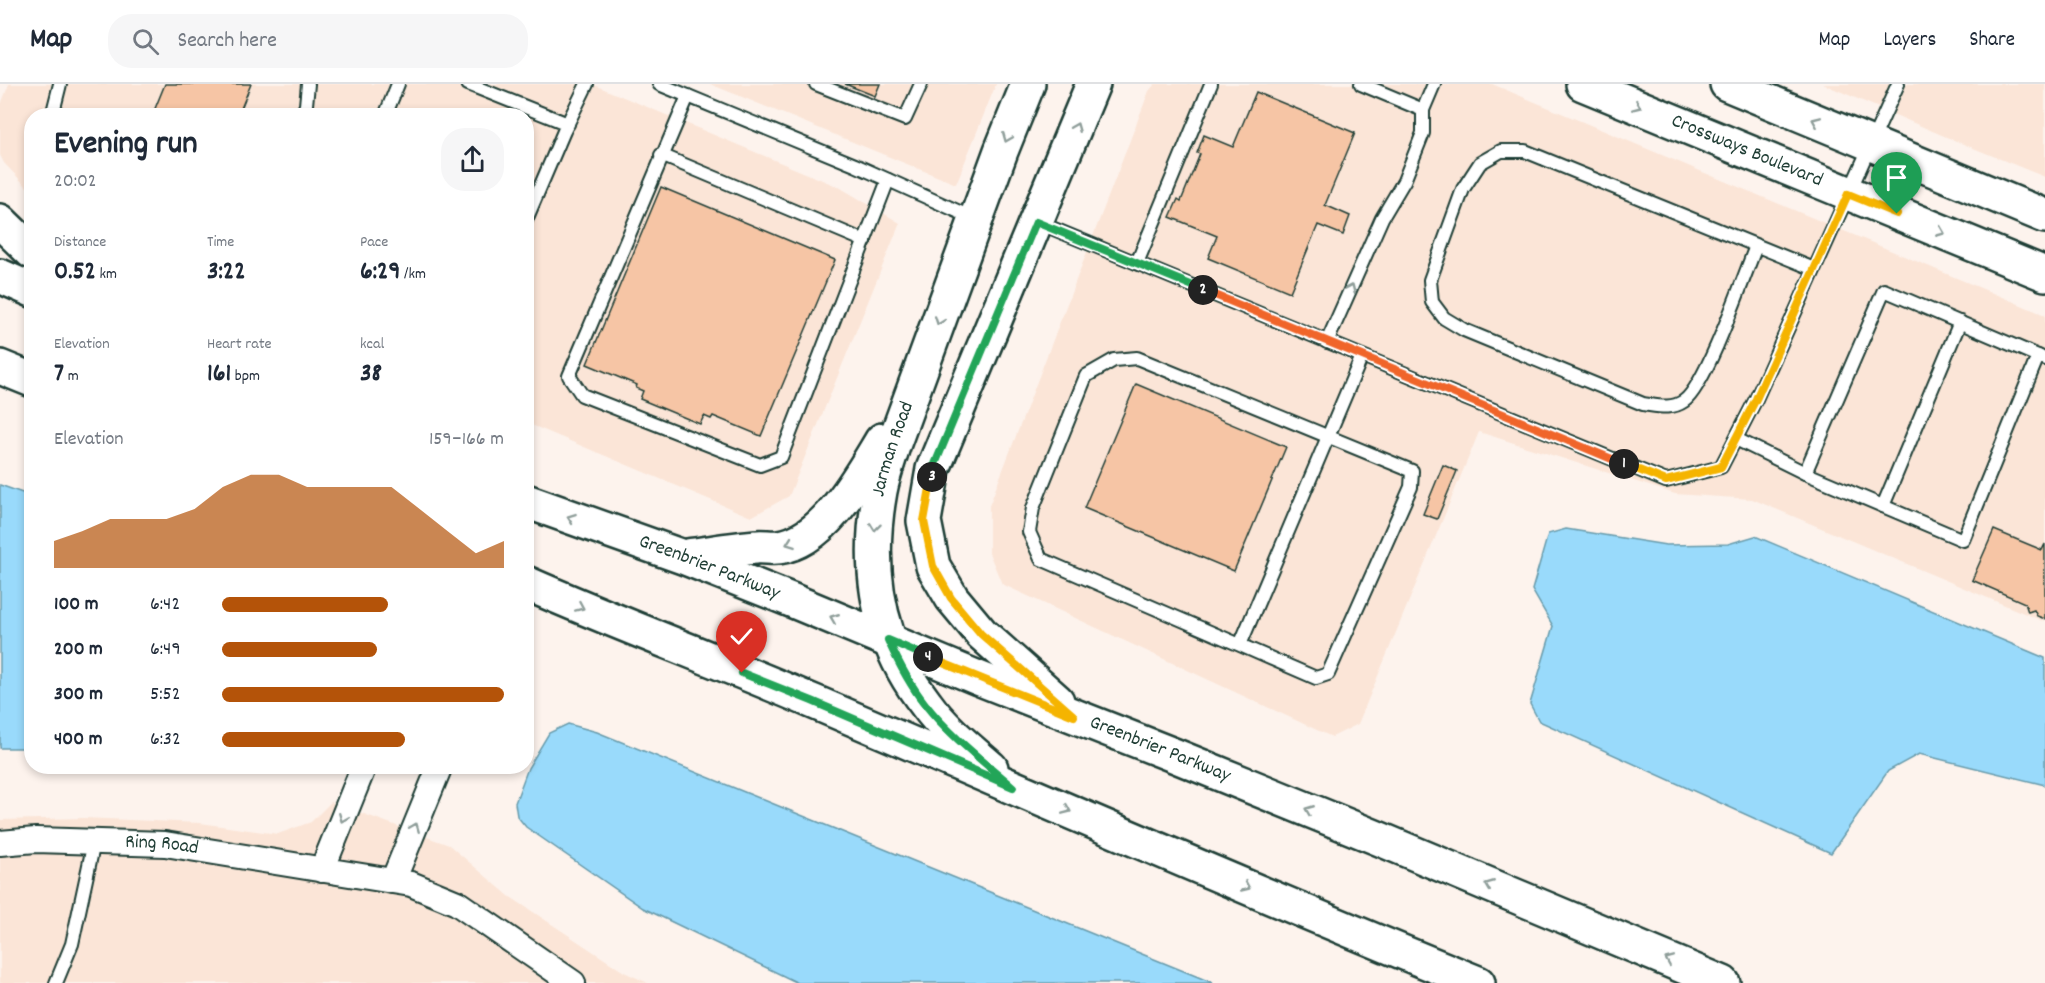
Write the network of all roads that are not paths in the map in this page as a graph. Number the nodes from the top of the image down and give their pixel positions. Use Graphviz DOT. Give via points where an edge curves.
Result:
graph roads {
  1 [pos="60,84"];
  2 [pos="308,84"];
  3 [pos="398,84"];
  4 [pos="468,84"];
  5 [pos="587,84"];
  6 [pos="659,84"];
  7 [pos="816,84"];
  8 [pos="921,84"];
  9 [pos="1028,84"];
  10 [pos="1094,84"];
  11 [pos="1211,84"];
  12 [pos="1361,84"];
  13 [pos="1434,84"];
  14 [pos="1582,84"];
  15 [pos="1726,84"];
  16 [pos="1898,84"];
  17 [pos="688,96"];
  18 [pos="54,108"];
  19 [pos="305,108"];
  20 [pos="388,108"];
  21 [pos="528,108"];
  22 [pos="534,110"];
  23 [pos="1424,110"];
  24 [pos="568,124"];
  25 [pos="1870,144"];
  26 [pos="662,155"];
  27 [pos="888,180"];
  28 [pos="1848,194"];
  29 [pos="534,202"];
  30 [pos="2045,216"];
  31 [pos="977,219"];
  32 [pos="0,221"];
  33 [pos="1036,222"];
  34 [pos="865,241"];
  35 [pos="24,244"];
  36 [pos="1756,246"];
  37 [pos="1137,263"];
  38 [pos="1814,269"];
  39 [pos="2045,274"];
  40 [pos="0,276"];
  41 [pos="24,286"];
  42 [pos="1960,322"];
  43 [pos="1327,342"];
  44 [pos="1362,356"];
  45 [pos="2042,357"];
  46 [pos="0,367"];
  47 [pos="24,377"];
  48 [pos="915,385"];
  49 [pos="1330,436"];
  50 [pos="1736,439"];
  51 [pos="1805,473"];
  52 [pos="534,504"];
  53 [pos="1883,506"];
  54 [pos="683,557"];
  55 [pos="534,587"];
  56 [pos="888,640"];
  57 [pos="1240,645"];
  58 [pos="1074,716"];
  59 [pos="361,774"];
  60 [pos="437,774"];
  61 [pos="1013,787"];
  62 [pos="94,842"];
  63 [pos="0,843"];
  64 [pos="322,870"];
  65 [pos="393,881"];
  66 [pos="56,983"];
  67 [pos="573,983"];
  68 [pos="1478,983"];
  69 [pos="1723,983"];
  1 -- 18 [label="lane"];
  2 -- 19 [label="lane"];
  3 -- 20 [label="lane"];
  4 -- 21 [label="lane"];
  5 -- 24 [label="lane"];
  6 -- 17 [label="lane"];
  7 -- 8 [label="lane" via="905,119"];
  9 -- 31 [label="main road, Jarman Road, one-way"];
  33 -- 10 [label="main road, one-way"];
  11 -- 37 [label="lane"];
  12 -- 23 [label="lane"];
  13 -- 23 [label="lane"];
  14 -- 28 [label="main road, Crossways Boulevard, one-way"];
  25 -- 15 [label="main road, one-way"];
  16 -- 25 [label="lane"];
  17 -- 26 [label="lane"];
  17 -- 27 [label="lane"];
  22 -- 24 [label="lane"];
  43 -- 23 [label="lane, one-way" via="1382,218 1404,181 1423,133"];
  24 -- 29 [label="lane"];
  25 -- 28 [label="lane"];
  25 -- 30 [label="main road"];
  26 -- 34 [label="lane"];
  26 -- 34 [label="lane" via="569,376 582,395 760,465 781,457"];
  27 -- 31 [label="lane"];
  27 -- 34 [label="lane"];
  28 -- 38 [label="lane"];
  28 -- 39 [label="main road, Crossways Boulevard, one-way"];
  31 -- 48 [label="main road, Jarman Road, one-way"];
  32 -- 35 [label="main road"];
  33 -- 37 [label="lane"];
  33 -- 58 [label="main road" via="933,469 924,521 933,566 951,598 981,634"];
  36 -- 36 [label="lane" via="1525,151 1501,151 1480,163 1463,189 1430,280 1432,302 1444,318 1464,330 1643,404 1666,408 1684,401 1701,382"];
  36 -- 38 [label="lane"];
  37 -- 43 [label="lane"];
  38 -- 50 [label="lane"];
  40 -- 41 [label="main road"];
  42 -- 45 [label="lane"];
  42 -- 51 [label="lane" via="1884,290"];
  42 -- 53 [label="lane"];
  43 -- 44 [label="lane"];
  44 -- 49 [label="lane"];
  44 -- 50 [label="lane" via="1666,481 1721,467"];
  45 -- 53 [label="lane" via="1963,540"];
  46 -- 47 [label="main road"];
  48 -- 54 [label="main road, one-way" via="857,482 813,531 779,547"];
  48 -- 56 [label="main road, Jarman Road, one-way" via="880,490 874,538 876,585"];
  49 -- 57 [label="lane"];
  49 -- 57 [label="lane" via="1412,471 1411,487 1328,674 1316,678"];
  49 -- 57 [label="lane" via="1137,358 1114,360 1086,376 1033,508 1029,532 1041,559"];
  50 -- 51 [label="lane"];
  51 -- 53 [label="lane"];
  54 -- 52 [label="main road, Greenbrier Parkway, one-way"];
  56 -- 54 [label="main road, Greenbrier Parkway, one-way"];
  55 -- 61 [label="main road, one-way"];
  56 -- 58 [label="main road, Greenbrier Parkway"];
  56 -- 61 [label="main road, Jarman Road" via="925,704"];
  69 -- 58 [label="main road, Greenbrier Parkway, one-way"];
  59 -- 64 [label="street, one-way"];
  65 -- 60 [label="street, one-way"];
  61 -- 68 [label="main road, one-way"];
  62 -- 63 [label="street, Ring Road"];
  62 -- 64 [label="street, Ring Road" via="165,844"];
  62 -- 66 [label="lane" via="72,944"];
  64 -- 65 [label="street, Ring Road"];
  65 -- 67 [label="street, Ring Road" via="411,884 457,903"];
}
